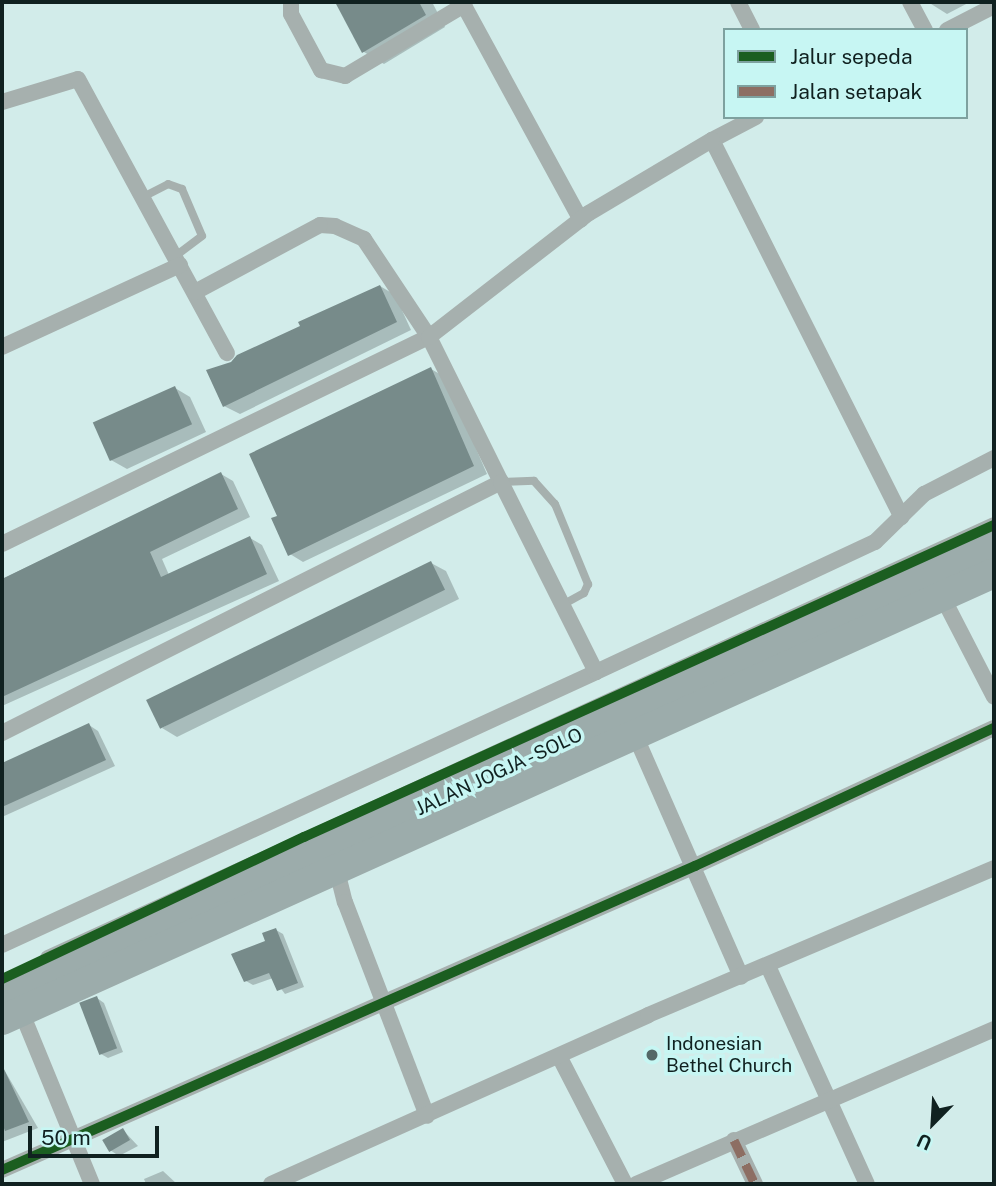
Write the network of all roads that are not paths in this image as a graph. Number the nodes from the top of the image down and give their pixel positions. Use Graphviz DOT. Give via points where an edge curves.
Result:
graph roads {
  1 [pos="291,2"];
  2 [pos="738,2"];
  3 [pos="910,2"];
  4 [pos="463,3"];
  5 [pos="994,6"];
  6 [pos="751,28"];
  7 [pos="924,28"];
  8 [pos="951,28"];
  9 [pos="2,102"];
  10 [pos="753,119"];
  11 [pos="712,140"];
  12 [pos="143,197"];
  13 [pos="581,220"];
  14 [pos="177,261"];
  15 [pos="195,292"];
  16 [pos="429,337"];
  17 [pos="2,347"];
  18 [pos="227,353"];
  19 [pos="994,458"];
  20 [pos="501,482"];
  21 [pos="902,517"];
  22 [pos="994,526"];
  23 [pos="2,544"];
  24 [pos="994,546"];
  25 [pos="994,573"];
  26 [pos="928,579"];
  27 [pos="562,605"];
  28 [pos="596,672"];
  29 [pos="994,697"];
  30 [pos="994,728"];
  31 [pos="2,733"];
  32 [pos="635,735"];
  33 [pos="695,866"];
  34 [pos="994,868"];
  35 [pos="337,871"];
  36 [pos="2,945"];
  37 [pos="768,966"];
  38 [pos="43,968"];
  39 [pos="741,977"];
  40 [pos="2,979"];
  41 [pos="384,1003"];
  42 [pos="8,1009"];
  43 [pos="994,1029"];
  44 [pos="560,1058"];
  45 [pos="830,1098"];
  46 [pos="426,1116"];
  47 [pos="73,1140"];
  48 [pos="734,1140"];
  49 [pos="2,1170"];
  50 [pos="92,1184"];
  51 [pos="271,1184"];
  52 [pos="625,1184"];
  53 [pos="636,1184"];
  54 [pos="755,1184"];
  55 [pos="867,1184"];
  1 -- 4 [label="street" via="291,14 321,70 345,76"];
  2 -- 6 [label="street"];
  3 -- 7 [label="street"];
  4 -- 13 [label="street"];
  5 -- 8 [label="street"];
  9 -- 12 [label="street" via="78,79"];
  10 -- 11 [label="street"];
  11 -- 13 [label="street"];
  11 -- 21 [label="street"];
  12 -- 14 [label="street"];
  12 -- 14 [label="lane" via="168,184 182,189 202,236"];
  13 -- 16 [label="street"];
  14 -- 15 [label="street"];
  14 -- 17 [label="street"];
  15 -- 16 [label="street" via="320,225 335,226 364,239"];
  15 -- 18 [label="street"];
  16 -- 20 [label="street"];
  16 -- 23 [label="street"];
  19 -- 21 [label="street" via="924,494"];
  20 -- 27 [label="street"];
  20 -- 27 [label="lane" via="534,481 555,504 588,583 584,593"];
  20 -- 31 [label="street"];
  21 -- 28 [label="street" via="875,542"];
  22 -- 26 [label="street"];
  24 -- 26 [label="highway, JALAN JOGJA - SOLO"];
  25 -- 26 [label="highway, JALAN JOGJA - SOLO"];
  26 -- 29 [label="street"];
  26 -- 32 [label="highway, JALAN JOGJA - SOLO"];
  26 -- 38 [label="highway, JALAN JOGJA - SOLO"];
  27 -- 28 [label="street"];
  28 -- 36 [label="street"];
  30 -- 33 [label="street"];
  32 -- 33 [label="street"];
  32 -- 35 [label="highway, JALAN JOGJA - SOLO"];
  33 -- 39 [label="street"];
  33 -- 41 [label="street"];
  34 -- 37 [label="street"];
  35 -- 41 [label="street"];
  35 -- 42 [label="highway, JALAN JOGJA - SOLO"];
  37 -- 39 [label="street"];
  37 -- 45 [label="street"];
  38 -- 40 [label="street"];
  38 -- 42 [label="highway, JALAN JOGJA - SOLO"];
  39 -- 44 [label="street"];
  41 -- 46 [label="street"];
  41 -- 47 [label="street"];
  42 -- 47 [label="street"];
  43 -- 45 [label="street"];
  44 -- 46 [label="street"];
  44 -- 52 [label="street"];
  45 -- 48 [label="street"];
  45 -- 55 [label="street"];
  46 -- 51 [label="street"];
  47 -- 49 [label="street"];
  47 -- 50 [label="street"];
  48 -- 53 [label="street"];
  48 -- 54 [label="street"];
}
